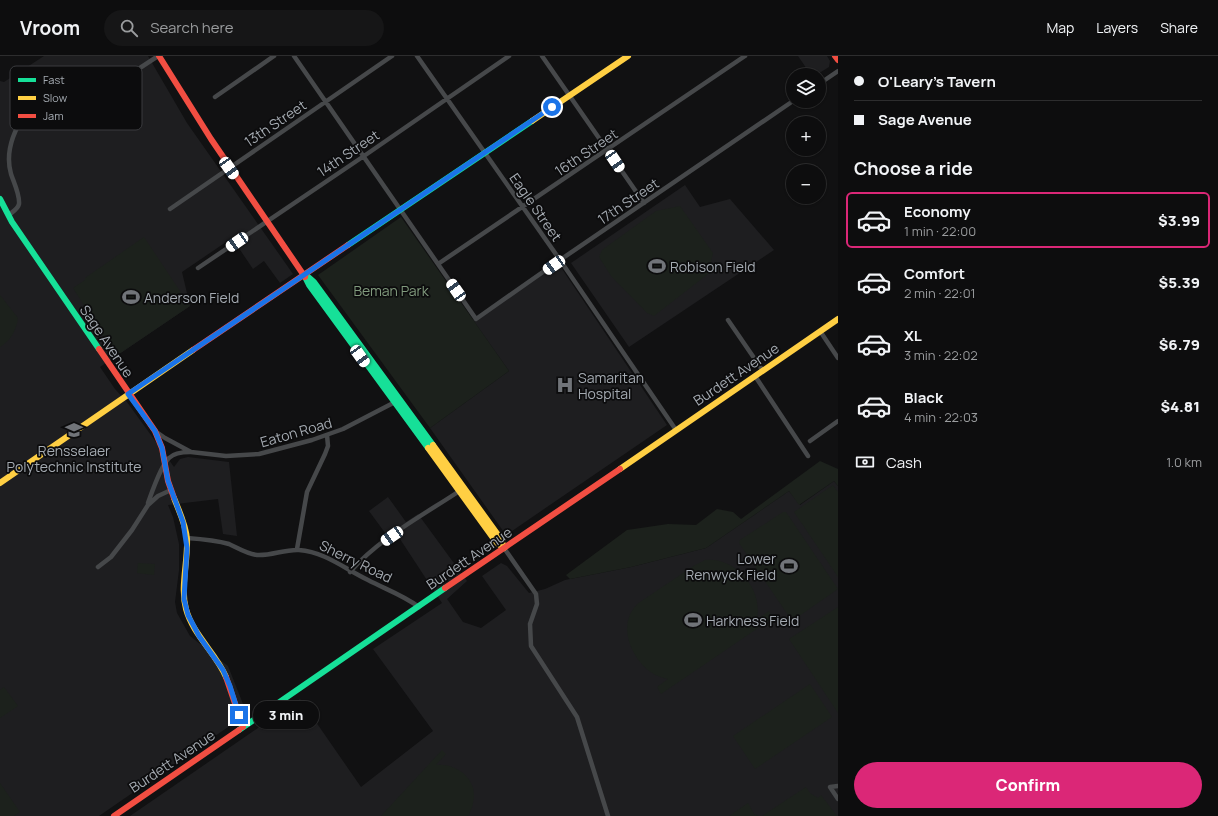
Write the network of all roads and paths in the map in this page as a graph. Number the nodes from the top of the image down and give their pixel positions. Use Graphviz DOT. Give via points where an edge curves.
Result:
graph roads {
  1 [pos="159,56"];
  2 [pos="274,56"];
  3 [pos="294,56"];
  4 [pos="392,56"];
  5 [pos="417,56"];
  6 [pos="509,56"];
  7 [pos="542,56"];
  8 [pos="628,56"];
  9 [pos="745,56"];
  10 [pos="835,56"];
  11 [pos="838,60"];
  12 [pos="142,67"];
  13 [pos="838,71"];
  14 [pos="826,79"];
  15 [pos="569,96"];
  16 [pos="215,97"];
  17 [pos="446,98"];
  18 [pos="326,102"];
  19 [pos="786,106"];
  20 [pos="15,130"];
  21 [pos="608,150"];
  22 [pos="485,152"];
  23 [pos="364,156"];
  24 [pos="229,168"];
  25 [pos="0,199"];
  26 [pos="644,203"];
  27 [pos="522,207"];
  28 [pos="170,209"];
  29 [pos="400,210"];
  30 [pos="9,215"];
  31 [pos="267,221"];
  32 [pos="560,260"];
  33 [pos="438,264"];
  34 [pos="198,268"];
  35 [pos="304,275"];
  36 [pos="838,319"];
  37 [pos="728,320"];
  38 [pos="820,331"];
  39 [pos="838,358"];
  40 [pos="763,371"];
  41 [pos="755,376"];
  42 [pos="128,394"];
  43 [pos="397,401"];
  44 [pos="838,421"];
  45 [pos="676,430"];
  46 [pos="155,431"];
  47 [pos="327,435"];
  48 [pos="810,440"];
  49 [pos="192,452"];
  50 [pos="808,456"];
  51 [pos="164,463"];
  52 [pos="0,482"];
  53 [pos="462,489"];
  54 [pos="171,490"];
  55 [pos="148,505"];
  56 [pos="187,538"];
  57 [pos="504,548"];
  58 [pos="297,549"];
  59 [pos="98,568"];
  60 [pos="350,572"];
  61 [pos="419,607"];
  62 [pos="243,727"];
  63 [pos="838,786"];
  64 [pos="838,799"];
  65 [pos="114,816"];
  66 [pos="608,816"];
  1 -- 12 [label="street"];
  1 -- 24 [label="main road"];
  2 -- 16 [label="street"];
  3 -- 18 [label="street"];
  4 -- 18 [label="street, 13th Street"];
  5 -- 17 [label="street, Eagle Street"];
  6 -- 17 [label="street, 14th Street"];
  7 -- 15 [label="street"];
  8 -- 15 [label="main road"];
  9 -- 21 [label="street, 16th Street"];
  10 -- 11 [label="main road"];
  13 -- 14 [label="street"];
  15 -- 21 [label="street"];
  15 -- 22 [label="main road"];
  17 -- 22 [label="street, Eagle Street"];
  17 -- 23 [label="street, 14th Street"];
  18 -- 23 [label="street"];
  18 -- 24 [label="street, 13th Street"];
  19 -- 26 [label="street, 17th Street"];
  20 -- 30 [label="street" via="10,156 19,204"];
  21 -- 26 [label="street"];
  21 -- 27 [label="street, 16th Street"];
  22 -- 27 [label="street, Eagle Street"];
  22 -- 29 [label="main road"];
  23 -- 29 [label="street"];
  23 -- 31 [label="street, 14th Street"];
  24 -- 28 [label="street, 13th Street"];
  24 -- 31 [label="main road"];
  25 -- 30 [label="main road, Sage Avenue"];
  26 -- 32 [label="street, 17th Street"];
  27 -- 32 [label="street, Eagle Street"];
  27 -- 33 [label="street, 16th Street"];
  29 -- 33 [label="street"];
  29 -- 35 [label="main road"];
  30 -- 42 [label="main road, Sage Avenue"];
  31 -- 34 [label="street, 14th Street"];
  31 -- 35 [label="main road"];
  32 -- 33 [label="street, 17th Street" via="476,319"];
  32 -- 45 [label="street, Eagle Street"];
  35 -- 42 [label="main road"];
  35 -- 43 [label="main road"];
  36 -- 38 [label="main road, Burdett Avenue"];
  37 -- 40 [label="street"];
  38 -- 39 [label="street"];
  38 -- 40 [label="main road, Burdett Avenue"];
  40 -- 41 [label="main road, Burdett Avenue"];
  41 -- 45 [label="main road, Burdett Avenue"];
  41 -- 50 [label="street"];
  42 -- 46 [label="main road, Sage Avenue"];
  42 -- 52 [label="main road"];
  43 -- 47 [label="street, Eaton Road"];
  43 -- 53 [label="main road"];
  44 -- 48 [label="street"];
  45 -- 57 [label="main road, Burdett Avenue"];
  46 -- 49 [label="street, Eaton Road"];
  46 -- 51 [label="main road, Sage Avenue" via="162,448"];
  47 -- 49 [label="street, Eaton Road" via="259,454 226,456"];
  47 -- 58 [label="street" via="328,446 307,492"];
  49 -- 51 [label="street, Eaton Road" via="182,452"];
  51 -- 54 [label="main road, Sage Avenue"];
  51 -- 55 [label="street"];
  53 -- 57 [label="main road" via="496,542"];
  53 -- 60 [label="street" via="381,544"];
  54 -- 55 [label="street" via="158,496"];
  54 -- 56 [label="main road, Sage Avenue"];
  55 -- 59 [label="street" via="115,552"];
  56 -- 58 [label="street, Sherry Road" via="216,541 256,555"];
  56 -- 62 [label="main road, Sage Avenue" via="184,599 186,609 192,624 223,670"];
  57 -- 61 [label="main road, Burdett Avenue"];
  57 -- 66 [label="street" via="536,594 537,604 530,624 531,646 577,717"];
  58 -- 60 [label="street, Sherry Road" via="321,554"];
  60 -- 61 [label="street, Sherry Road" via="409,599"];
  61 -- 62 [label="main road, Burdett Avenue"];
  62 -- 65 [label="main road, Burdett Avenue"];
  63 -- 64 [label="street" via="830,787"];
}
